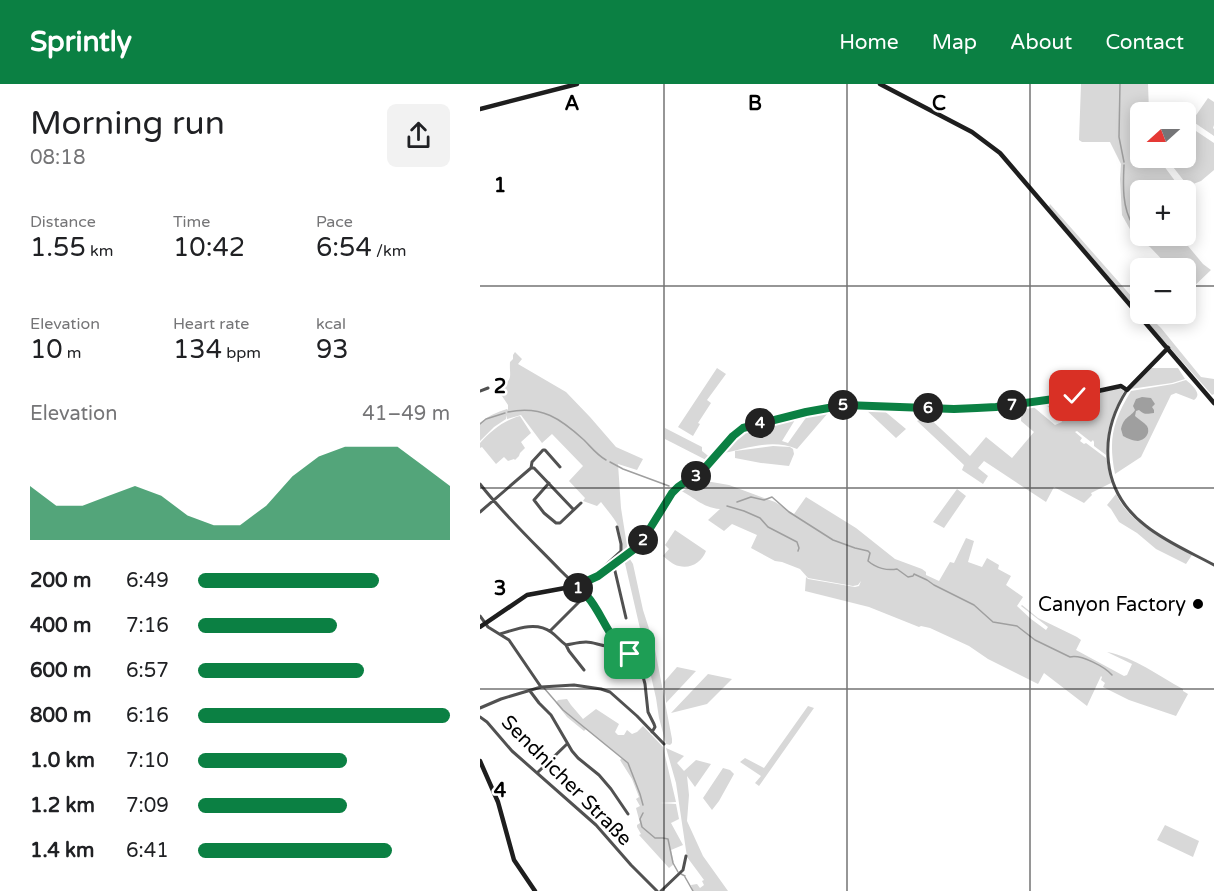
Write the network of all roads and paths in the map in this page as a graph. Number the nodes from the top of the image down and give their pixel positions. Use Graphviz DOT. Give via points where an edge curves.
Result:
graph roads {
  1 [pos="577,84"];
  2 [pos="880,84"];
  3 [pos="480,109"];
  4 [pos="1168,348"];
  5 [pos="488,388"];
  6 [pos="1127,390"];
  7 [pos="480,391"];
  8 [pos="1214,403"];
  9 [pos="560,466"];
  10 [pos="531,468"];
  11 [pos="549,483"];
  12 [pos="480,484"];
  13 [pos="494,501"];
  14 [pos="581,503"];
  15 [pos="573,509"];
  16 [pos="480,512"];
  17 [pos="617,527"];
  18 [pos="612,566"];
  19 [pos="1214,566"];
  20 [pos="598,576"];
  21 [pos="576,586"];
  22 [pos="586,595"];
  23 [pos="480,615"];
  24 [pos="626,618"];
  25 [pos="486,623"];
  26 [pos="480,627"];
  27 [pos="550,631"];
  28 [pos="500,634"];
  29 [pos="616,643"];
  30 [pos="566,645"];
  31 [pos="637,654"];
  32 [pos="584,670"];
  33 [pos="634,671"];
  34 [pos="541,687"];
  35 [pos="530,691"];
  36 [pos="480,708"];
  37 [pos="480,717"];
  38 [pos="652,732"];
  39 [pos="567,744"];
  40 [pos="664,744"];
  41 [pos="480,761"];
  42 [pos="537,773"];
  43 [pos="628,814"];
  44 [pos="686,856"];
  45 [pos="535,891"];
  46 [pos="659,891"];
  1 -- 3 [label="main road"];
  2 -- 4 [label="main road" via="972,132 1000,153"];
  4 -- 6 [label="main road"];
  4 -- 8 [label="main road"];
  5 -- 7 [label="street"];
  6 -- 18 [label="main road" via="1120,386 983,408 845,405 747,427 733,436 704,469 675,489 644,538"];
  6 -- 19 [label="street" via="1113,415 1108,439 1109,466 1117,493 1146,526"];
  9 -- 10 [label="street" via="543,450"];
  10 -- 11 [label="street"];
  10 -- 13 [label="street"];
  11 -- 15 [label="street"];
  11 -- 15 [label="street" via="534,500 544,513 558,524"];
  12 -- 13 [label="street"];
  13 -- 16 [label="street"];
  13 -- 21 [label="street"];
  14 -- 15 [label="street"];
  17 -- 20 [label="street" via="622,549"];
  18 -- 20 [label="main road"];
  18 -- 24 [label="street"];
  20 -- 21 [label="main road"];
  21 -- 22 [label="street"];
  21 -- 25 [label="main road" via="530,594"];
  22 -- 27 [label="street"];
  22 -- 29 [label="street"];
  23 -- 25 [label="street"];
  25 -- 26 [label="main road"];
  25 -- 28 [label="street"];
  27 -- 28 [label="street" via="527,626"];
  27 -- 30 [label="street"];
  28 -- 34 [label="street" via="507,637"];
  29 -- 30 [label="street" via="608,647 586,642"];
  29 -- 33 [label="street" via="628,653"];
  30 -- 32 [label="street"];
  31 -- 38 [label="street" via="648,712 655,727"];
  34 -- 35 [label="street"];
  34 -- 38 [label="street" via="601,688"];
  35 -- 36 [label="street"];
  35 -- 39 [label="street" via="551,715"];
  37 -- 42 [label="street, Sendnicher Straße"];
  38 -- 40 [label="street"];
  39 -- 42 [label="street"];
  39 -- 43 [label="street" via="599,775"];
  41 -- 45 [label="main road" via="498,802 514,860"];
  42 -- 46 [label="street, Sendnicher Straße" via="596,825 630,865"];
  44 -- 46 [label="street" via="683,870"];
}
